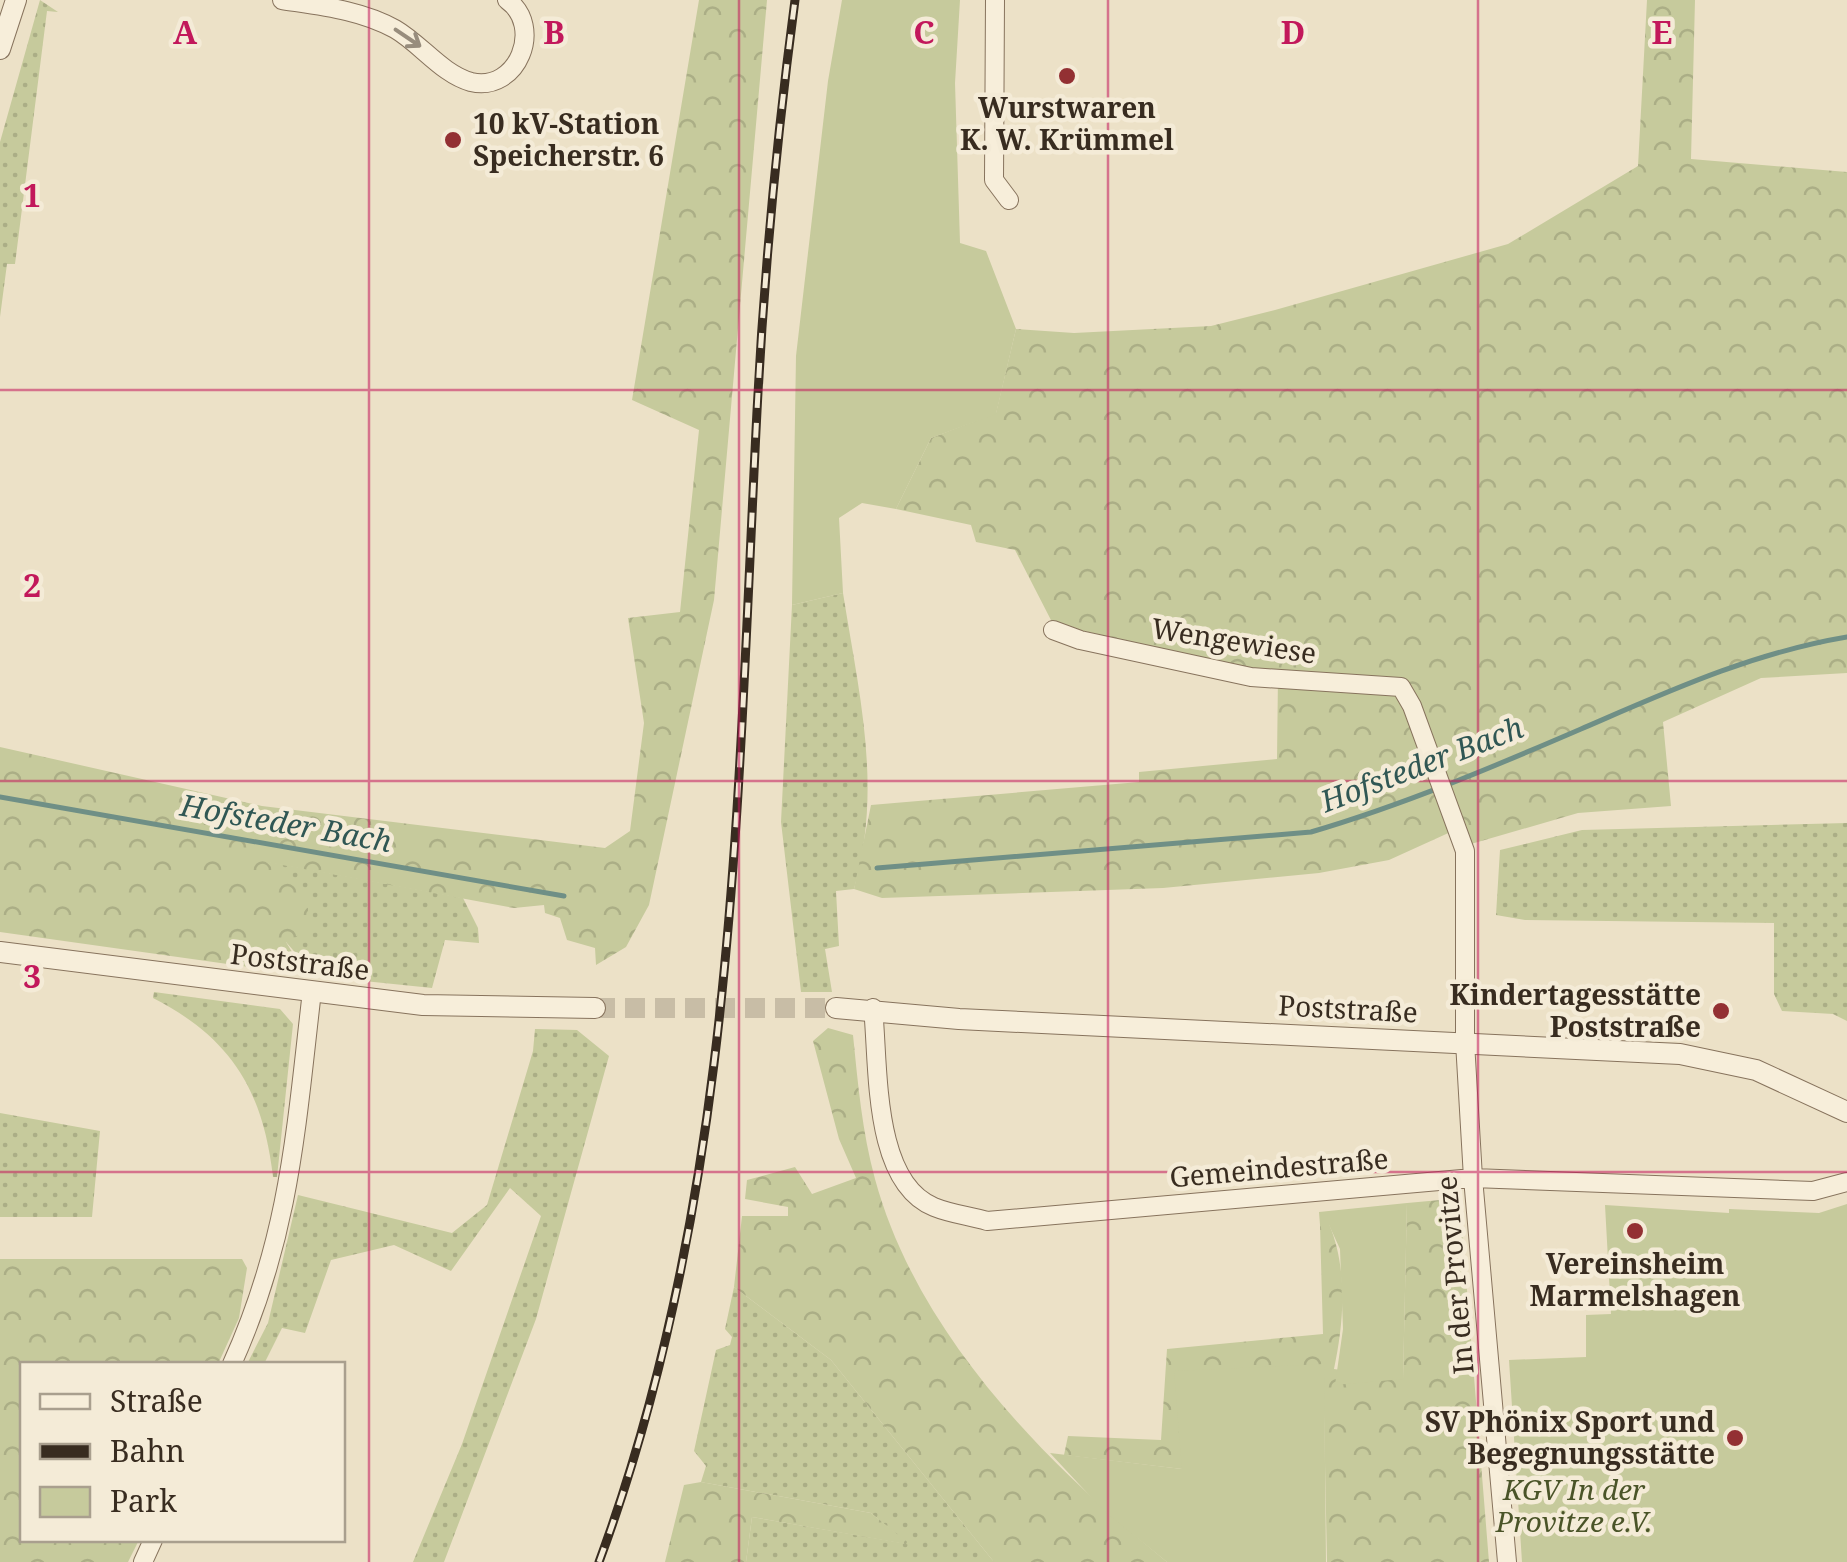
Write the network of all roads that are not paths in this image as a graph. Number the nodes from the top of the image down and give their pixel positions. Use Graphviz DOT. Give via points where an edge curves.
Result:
graph roads {
  1 [pos="16,0"];
  2 [pos="282,0"];
  3 [pos="507,0"];
  4 [pos="995,0"];
  5 [pos="0,48"];
  6 [pos="1009,200"];
  7 [pos="1053,630"];
  8 [pos="0,952"];
  9 [pos="312,991"];
  10 [pos="595,1008"];
  11 [pos="836,1008"];
  12 [pos="873,1008"];
  13 [pos="1465,1042"];
  14 [pos="1847,1112"];
  15 [pos="1473,1178"];
  16 [pos="1847,1182"];
  17 [pos="233,1362"];
  18 [pos="1508,1562"];
  1 -- 5 [label="street"];
  2 -- 3 [label="street, one-way" via="369,17 420,45 458,78 489,83 512,72 522,55 521,19"];
  4 -- 6 [label="street" via="994,180"];
  7 -- 13 [label="street, Wengewiese" via="1251,678 1401,687 1465,851"];
  8 -- 9 [label="street, Poststraße"];
  9 -- 10 [label="street, Poststraße" via="453,1008"];
  9 -- 17 [label="street" via="281,1232"];
  11 -- 12 [label="street, Poststraße"];
  12 -- 13 [label="street, Poststraße" via="959,1019"];
  12 -- 15 [label="street, Gemeindestraße" via="888,1148 898,1173 933,1207 987,1220"];
  13 -- 14 [label="street, Poststraße" via="1722,1060"];
  13 -- 15 [label="street, In der Provitze"];
  15 -- 16 [label="street, Gemeindestraße" via="1813,1192"];
  15 -- 18 [label="street, In der Provitze"];
}
